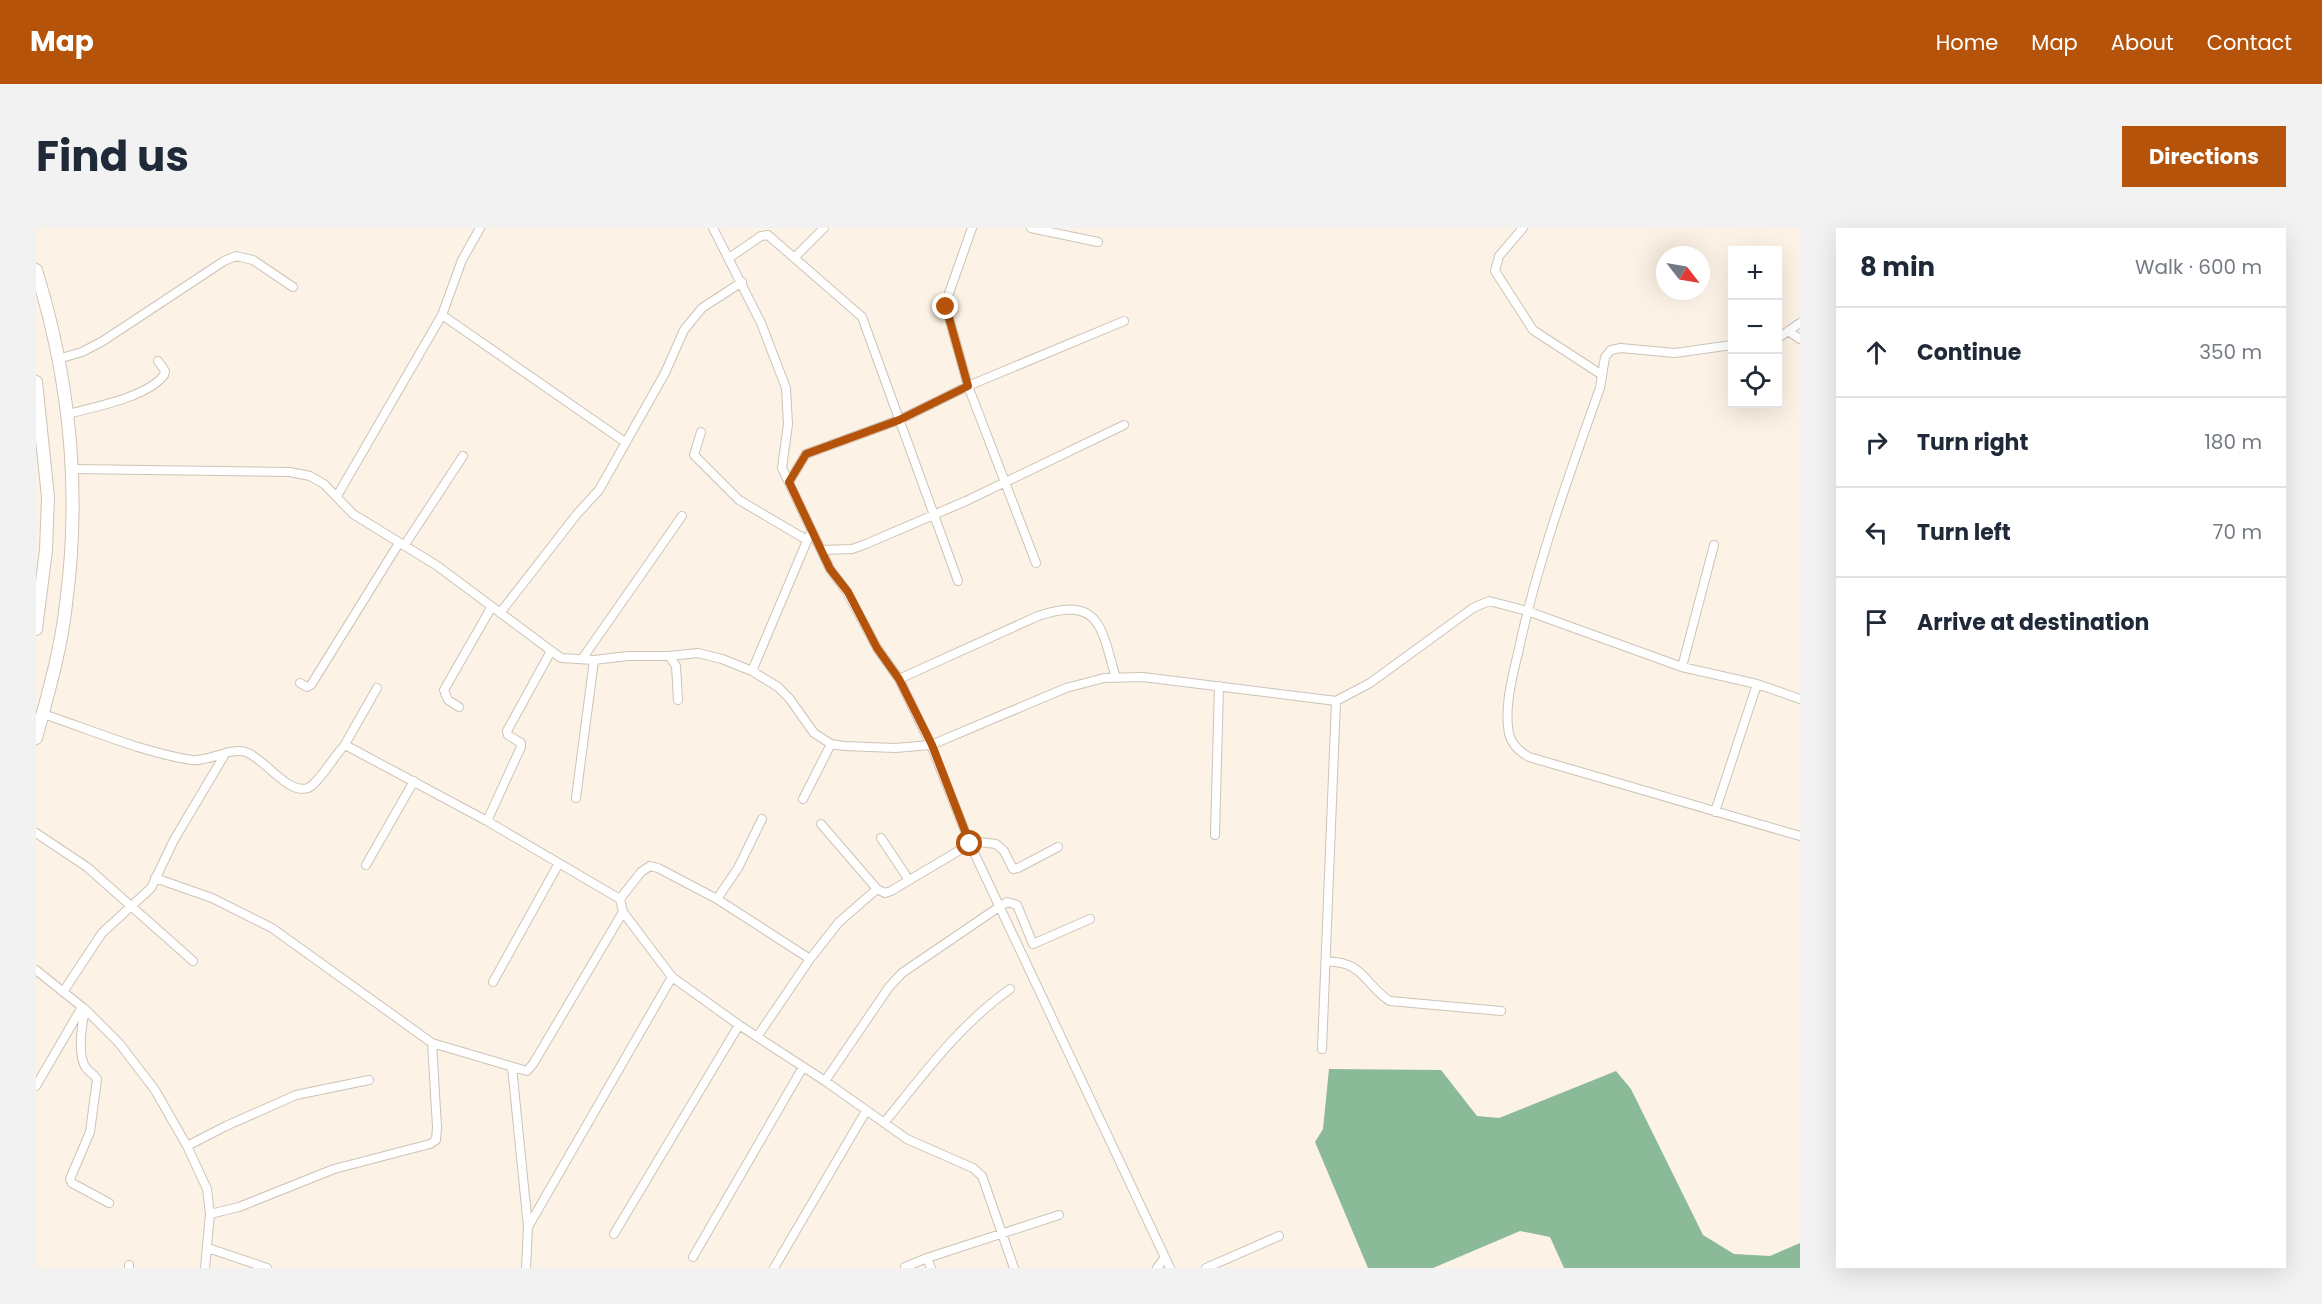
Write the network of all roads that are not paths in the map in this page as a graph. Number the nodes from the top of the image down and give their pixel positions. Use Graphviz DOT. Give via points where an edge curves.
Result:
graph roads {
  1 [pos="480,228"];
  2 [pos="713,228"];
  3 [pos="824,228"];
  4 [pos="972,228"];
  5 [pos="1031,228"];
  6 [pos="1523,228"];
  7 [pos="1098,242"];
  8 [pos="729,258"];
  9 [pos="794,258"];
  10 [pos="36,270"];
  11 [pos="742,282"];
  12 [pos="294,286"];
  13 [pos="442,315"];
  14 [pos="1124,321"];
  15 [pos="1800,323"];
  16 [pos="1788,331"];
  17 [pos="1782,335"];
  18 [pos="1800,339"];
  19 [pos="1728,346"];
  20 [pos="58,359"];
  21 [pos="158,361"];
  22 [pos="1602,375"];
  23 [pos="36,382"];
  24 [pos="968,386"];
  25 [pos="68,414"];
  26 [pos="899,420"];
  27 [pos="1124,424"];
  28 [pos="701,432"];
  29 [pos="625,442"];
  30 [pos="463,456"];
  31 [pos="73,469"];
  32 [pos="789,482"];
  33 [pos="1005,483"];
  34 [pos="337,496"];
  35 [pos="933,514"];
  36 [pos="682,516"];
  37 [pos="811,530"];
  38 [pos="807,540"];
  39 [pos="402,545"];
  40 [pos="1714,545"];
  41 [pos="821,550"];
  42 [pos="1036,563"];
  43 [pos="958,581"];
  44 [pos="491,608"];
  45 [pos="1527,611"];
  46 [pos="500,613"];
  47 [pos="36,629"];
  48 [pos="551,651"];
  49 [pos="669,656"];
  50 [pos="582,659"];
  51 [pos="594,660"];
  52 [pos="1682,667"];
  53 [pos="752,671"];
  54 [pos="1116,678"];
  55 [pos="899,679"];
  56 [pos="300,683"];
  57 [pos="1757,684"];
  58 [pos="1219,686"];
  59 [pos="377,688"];
  60 [pos="1800,699"];
  61 [pos="678,700"];
  62 [pos="1336,701"];
  63 [pos="459,707"];
  64 [pos="43,714"];
  65 [pos="36,738"];
  66 [pos="831,744"];
  67 [pos="932,745"];
  68 [pos="344,747"];
  69 [pos="225,754"];
  70 [pos="414,781"];
  71 [pos="576,798"];
  72 [pos="803,799"];
  73 [pos="1715,812"];
  74 [pos="762,819"];
  75 [pos="487,821"];
  76 [pos="821,824"];
  77 [pos="36,833"];
  78 [pos="1215,835"];
  79 [pos="1800,836"];
  80 [pos="881,838"];
  81 [pos="970,844"];
  82 [pos="1058,847"];
  83 [pos="559,863"];
  84 [pos="366,865"];
  85 [pos="155,878"];
  86 [pos="909,880"];
  87 [pos="877,889"];
  88 [pos="620,899"];
  89 [pos="717,899"];
  90 [pos="132,907"];
  91 [pos="999,907"];
  92 [pos="623,912"];
  93 [pos="1090,919"];
  94 [pos="810,959"];
  95 [pos="193,961"];
  96 [pos="1326,961"];
  97 [pos="36,970"];
  98 [pos="672,977"];
  99 [pos="493,982"];
  100 [pos="1010,989"];
  101 [pos="63,992"];
  102 [pos="83,1008"];
  103 [pos="1501,1011"];
  104 [pos="738,1025"];
  105 [pos="757,1037"];
  106 [pos="432,1043"];
  107 [pos="1322,1050"];
  108 [pos="512,1067"];
  109 [pos="803,1067"];
  110 [pos="369,1080"];
  111 [pos="825,1081"];
  112 [pos="36,1086"];
  113 [pos="866,1112"];
  114 [pos="884,1123"];
  115 [pos="187,1146"];
  116 [pos="109,1203"];
  117 [pos="210,1214"];
  118 [pos="1059,1215"];
  119 [pos="528,1227"];
  120 [pos="1002,1232"];
  121 [pos="614,1234"];
  122 [pos="1279,1236"];
  123 [pos="208,1248"];
  124 [pos="693,1257"];
  125 [pos="1165,1257"];
  126 [pos="927,1258"];
  127 [pos="905,1267"];
  128 [pos="205,1268"];
  129 [pos="267,1268"];
  130 [pos="526,1268"];
  131 [pos="774,1268"];
  132 [pos="931,1268"];
  133 [pos="1014,1268"];
  134 [pos="1157,1268"];
  135 [pos="1170,1268"];
  136 [pos="1206,1268"];
  1 -- 13 [label="street" via="462,260"];
  2 -- 8 [label="street"];
  3 -- 9 [label="street"];
  4 -- 24 [label="street" via="946,307"];
  5 -- 7 [label="street"];
  6 -- 22 [label="street" via="1499,256 1495,271 1533,330"];
  8 -- 9 [label="street" via="768,235"];
  8 -- 11 [label="street"];
  9 -- 26 [label="street" via="862,316"];
  10 -- 20 [label="main road"];
  11 -- 29 [label="street" via="702,308 684,330 665,373"];
  11 -- 32 [label="street" via="786,388 788,424 782,468"];
  12 -- 20 [label="street" via="253,260 236,256 102,341"];
  13 -- 29 [label="street"];
  13 -- 34 [label="street"];
  14 -- 24 [label="street"];
  15 -- 16 [label="street"];
  16 -- 17 [label="street"];
  16 -- 18 [label="street"];
  19 -- 22 [label="street" via="1675,353 1611,350 1605,357"];
  20 -- 25 [label="main road"];
  21 -- 25 [label="street" via="164,375 150,387"];
  22 -- 45 [label="street"];
  23 -- 47 [label="main road" via="48,497"];
  24 -- 26 [label="street"];
  24 -- 33 [label="street"];
  25 -- 31 [label="main road"];
  26 -- 32 [label="street" via="806,454"];
  26 -- 35 [label="street"];
  27 -- 33 [label="street"];
  28 -- 38 [label="street" via="694,455 739,500"];
  29 -- 46 [label="street" via="599,490"];
  30 -- 39 [label="street"];
  31 -- 34 [label="street" via="290,472 324,484"];
  31 -- 64 [label="main road" via="66,605"];
  32 -- 37 [label="street"];
  33 -- 35 [label="street"];
  33 -- 42 [label="street"];
  34 -- 39 [label="street" via="353,514"];
  35 -- 41 [label="street" via="852,549"];
  35 -- 43 [label="street"];
  36 -- 50 [label="street"];
  37 -- 38 [label="street"];
  37 -- 41 [label="street"];
  38 -- 53 [label="street"];
  39 -- 44 [label="street" via="436,565"];
  39 -- 56 [label="street" via="311,685"];
  40 -- 52 [label="street"];
  41 -- 55 [label="street"];
  44 -- 46 [label="street"];
  44 -- 63 [label="street" via="444,690 448,700"];
  45 -- 52 [label="street"];
  45 -- 62 [label="street" via="1489,601 1473,608 1370,683"];
  45 -- 73 [label="street" via="1507,719 1509,737 1519,752"];
  46 -- 48 [label="street"];
  48 -- 50 [label="street" via="561,658"];
  48 -- 75 [label="street" via="507,731 521,747"];
  49 -- 51 [label="street"];
  49 -- 53 [label="street" via="698,653"];
  49 -- 61 [label="street" via="676,666"];
  50 -- 51 [label="street"];
  51 -- 71 [label="street"];
  52 -- 57 [label="street"];
  53 -- 66 [label="street" via="778,687 814,733"];
  54 -- 55 [label="street" via="1094,617 1079,610 1060,609"];
  54 -- 58 [label="street" via="1143,677"];
  54 -- 67 [label="street" via="1066,688"];
  55 -- 67 [label="street"];
  57 -- 60 [label="street"];
  57 -- 73 [label="street"];
  58 -- 62 [label="street"];
  58 -- 78 [label="street"];
  59 -- 68 [label="street"];
  62 -- 96 [label="street"];
  64 -- 65 [label="main road"];
  64 -- 69 [label="street" via="175,757 198,760"];
  66 -- 67 [label="street" via="870,748"];
  66 -- 72 [label="street"];
  67 -- 81 [label="street"];
  68 -- 69 [label="street" via="308,788 296,788 246,752"];
  68 -- 70 [label="street" via="351,747"];
  69 -- 85 [label="street"];
  70 -- 75 [label="street"];
  70 -- 84 [label="street"];
  73 -- 79 [label="street"];
  74 -- 89 [label="street" via="738,868"];
  75 -- 83 [label="street"];
  76 -- 87 [label="street"];
  77 -- 90 [label="street" via="87,867"];
  80 -- 86 [label="street"];
  81 -- 82 [label="street" via="996,844 1013,868"];
  81 -- 86 [label="street"];
  81 -- 91 [label="street"];
  83 -- 88 [label="street"];
  83 -- 99 [label="street"];
  85 -- 90 [label="street" via="151,888"];
  85 -- 106 [label="street" via="213,898 272,928"];
  86 -- 87 [label="street" via="885,893"];
  87 -- 94 [label="street" via="839,922"];
  88 -- 89 [label="street" via="650,866"];
  88 -- 92 [label="street"];
  89 -- 94 [label="street"];
  90 -- 95 [label="street"];
  90 -- 101 [label="street" via="102,933"];
  91 -- 93 [label="street" via="1008,902 1017,905 1033,944"];
  91 -- 111 [label="street" via="902,973"];
  91 -- 125 [label="street"];
  92 -- 98 [label="street"];
  92 -- 108 [label="street" via="533,1064 526,1071"];
  94 -- 105 [label="street"];
  96 -- 103 [label="street" via="1354,968 1389,1001"];
  96 -- 107 [label="street"];
  97 -- 101 [label="street"];
  98 -- 104 [label="street"];
  98 -- 119 [label="street"];
  100 -- 114 [label="street" via="986,1006 942,1051"];
  101 -- 102 [label="street"];
  102 -- 112 [label="street"];
  102 -- 115 [label="street" via="119,1043 155,1090"];
  102 -- 116 [label="street" via="85,1066 97,1079 90,1132 70,1179"];
  104 -- 105 [label="street"];
  104 -- 121 [label="street"];
  105 -- 109 [label="street"];
  106 -- 108 [label="street"];
  106 -- 117 [label="street" via="436,1140 334,1169 239,1207"];
  108 -- 119 [label="street"];
  109 -- 111 [label="street"];
  109 -- 124 [label="street"];
  110 -- 115 [label="street" via="297,1095"];
  111 -- 113 [label="street"];
  113 -- 114 [label="street"];
  113 -- 131 [label="street"];
  114 -- 120 [label="street" via="907,1139 973,1168 982,1176"];
  115 -- 117 [label="street" via="207,1189"];
  117 -- 123 [label="street"];
  118 -- 120 [label="street"];
  119 -- 130 [label="street"];
  120 -- 126 [label="street"];
  120 -- 133 [label="street"];
  122 -- 136 [label="street"];
  123 -- 128 [label="street"];
  123 -- 129 [label="street"];
  125 -- 134 [label="street"];
  125 -- 135 [label="street"];
  126 -- 127 [label="street"];
  126 -- 132 [label="street"];
}
